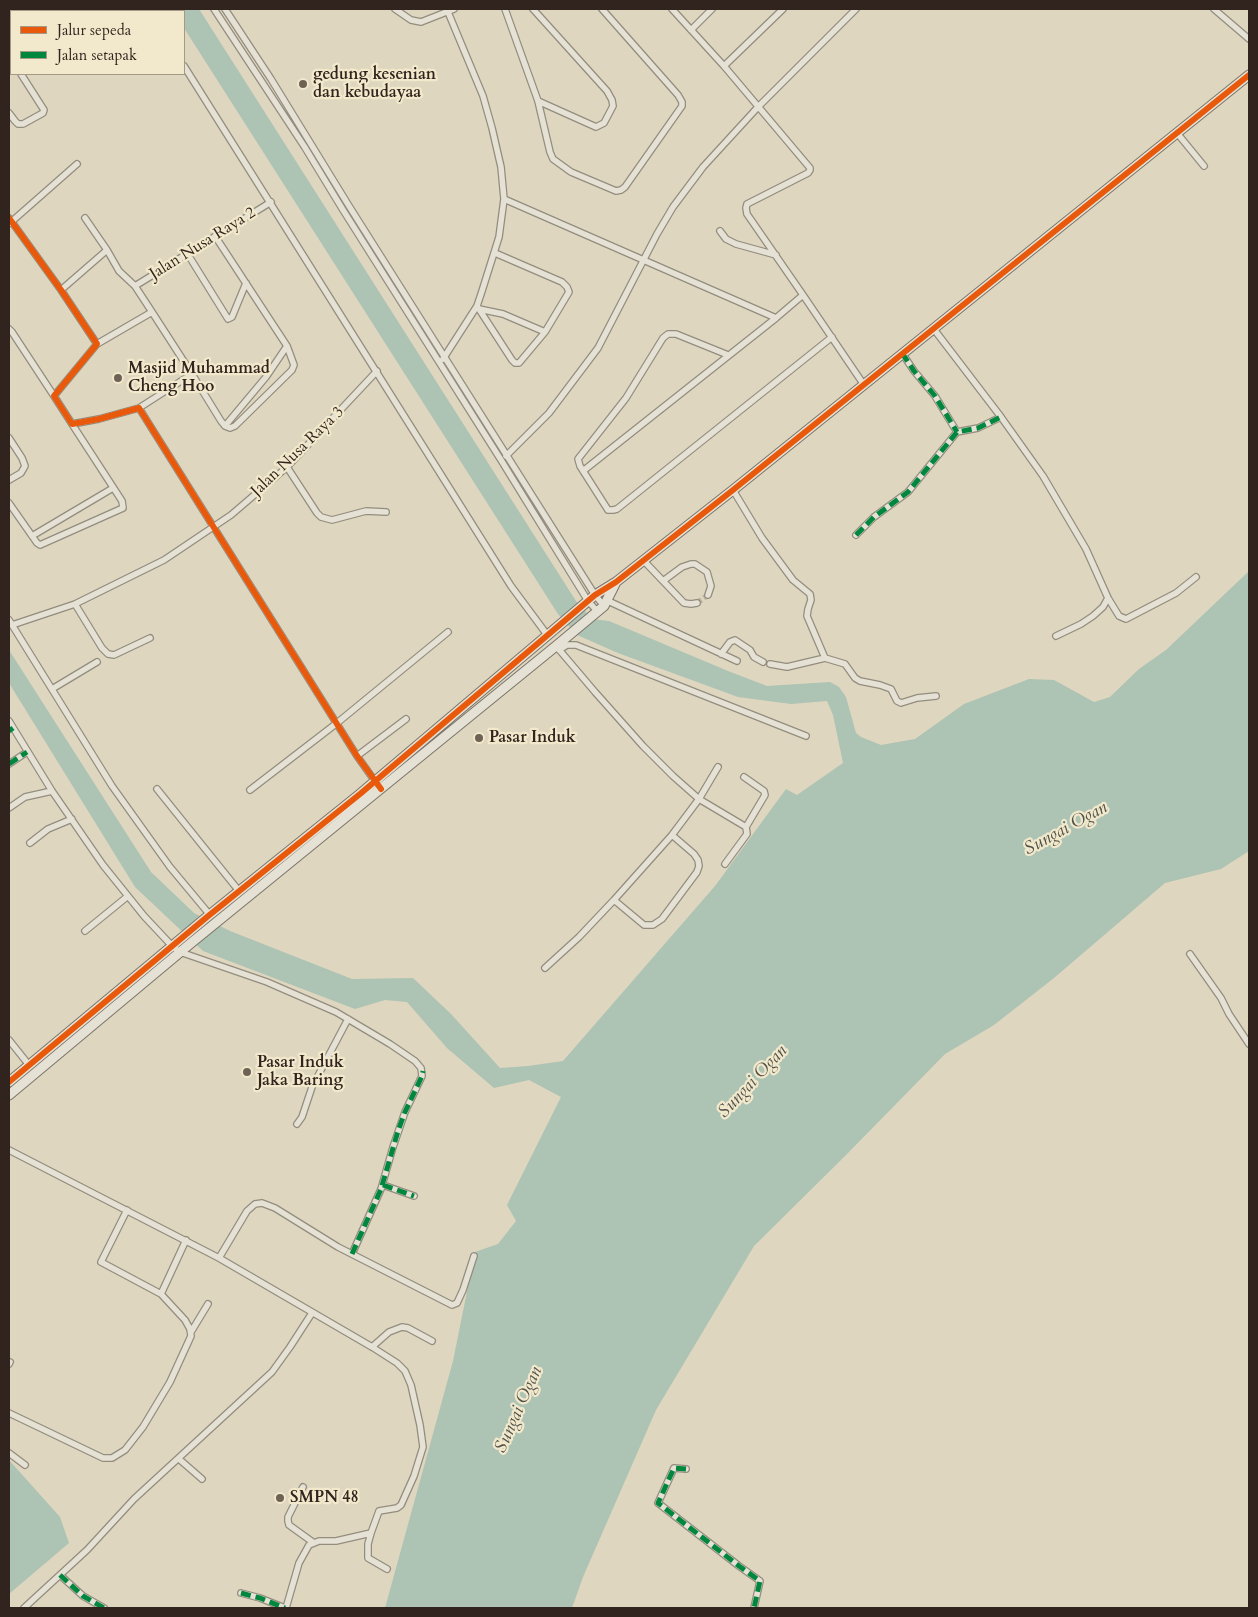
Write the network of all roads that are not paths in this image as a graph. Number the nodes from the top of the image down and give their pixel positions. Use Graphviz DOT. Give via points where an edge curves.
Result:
graph roads {
  1 [pos="214,9"];
  2 [pos="225,9"];
  3 [pos="395,9"];
  4 [pos="454,9"];
  5 [pos="504,9"];
  6 [pos="532,9"];
  7 [pos="602,9"];
  8 [pos="672,9"];
  9 [pos="712,9"];
  10 [pos="783,9"];
  11 [pos="856,9"];
  12 [pos="1214,9"];
  13 [pos="448,12"];
  14 [pos="691,30"];
  15 [pos="1249,39"];
  16 [pos="724,66"];
  17 [pos="185,68"];
  18 [pos="22,75"];
  19 [pos="1249,75"];
  20 [pos="270,79"];
  21 [pos="263,86"];
  22 [pos="538,101"];
  23 [pos="758,107"];
  24 [pos="9,113"];
  25 [pos="1177,133"];
  26 [pos="77,164"];
  27 [pos="1204,166"];
  28 [pos="504,199"];
  29 [pos="271,202"];
  30 [pos="85,218"];
  31 [pos="10,221"];
  32 [pos="720,231"];
  33 [pos="215,236"];
  34 [pos="107,250"];
  35 [pos="187,253"];
  36 [pos="495,253"];
  37 [pos="776,255"];
  38 [pos="643,261"];
  39 [pos="246,283"];
  40 [pos="134,286"];
  41 [pos="62,290"];
  42 [pos="803,295"];
  43 [pos="478,307"];
  44 [pos="152,312"];
  45 [pos="776,318"];
  46 [pos="933,328"];
  47 [pos="9,329"];
  48 [pos="545,332"];
  49 [pos="832,337"];
  50 [pos="97,344"];
  51 [pos="286,346"];
  52 [pos="902,353"];
  53 [pos="728,355"];
  54 [pos="444,358"];
  55 [pos="438,362"];
  56 [pos="377,371"];
  57 [pos="192,374"];
  58 [pos="864,384"];
  59 [pos="54,396"];
  60 [pos="139,408"];
  61 [pos="1001,417"];
  62 [pos="72,424"];
  63 [pos="225,426"];
  64 [pos="957,432"];
  65 [pos="9,438"];
  66 [pos="507,455"];
  67 [pos="501,460"];
  68 [pos="287,467"];
  69 [pos="583,471"];
  70 [pos="9,480"];
  71 [pos="113,488"];
  72 [pos="733,490"];
  73 [pos="9,503"];
  74 [pos="386,512"];
  75 [pos="213,526"];
  76 [pos="856,535"];
  77 [pos="32,536"];
  78 [pos="643,560"];
  79 [pos="1196,577"];
  80 [pos="663,581"];
  81 [pos="616,582"];
  82 [pos="708,595"];
  83 [pos="1108,598"];
  84 [pos="589,601"];
  85 [pos="697,603"];
  86 [pos="75,604"];
  87 [pos="600,608"];
  88 [pos="11,623"];
  89 [pos="448,632"];
  90 [pos="548,636"];
  91 [pos="1056,636"];
  92 [pos="150,638"];
  93 [pos="558,648"];
  94 [pos="721,654"];
  95 [pos="825,658"];
  96 [pos="737,661"];
  97 [pos="97,662"];
  98 [pos="762,662"];
  99 [pos="770,664"];
  100 [pos="52,688"];
  101 [pos="936,696"];
  102 [pos="406,719"];
  103 [pos="9,721"];
  104 [pos="337,723"];
  105 [pos="11,730"];
  106 [pos="806,736"];
  107 [pos="27,752"];
  108 [pos="357,756"];
  109 [pos="9,764"];
  110 [pos="718,767"];
  111 [pos="744,777"];
  112 [pos="374,782"];
  113 [pos="157,789"];
  114 [pos="381,789"];
  115 [pos="250,790"];
  116 [pos="52,791"];
  117 [pos="699,799"];
  118 [pos="9,808"];
  119 [pos="72,819"];
  120 [pos="746,826"];
  121 [pos="672,835"];
  122 [pos="30,843"];
  123 [pos="725,864"];
  124 [pos="239,891"];
  125 [pos="128,896"];
  126 [pos="614,900"];
  127 [pos="208,916"];
  128 [pos="85,931"];
  129 [pos="188,940"];
  130 [pos="177,949"];
  131 [pos="1190,954"];
  132 [pos="545,968"];
  133 [pos="348,1019"];
  134 [pos="9,1040"];
  135 [pos="1249,1044"];
  136 [pos="29,1065"];
  137 [pos="9,1082"];
  138 [pos="9,1095"];
  139 [pos="297,1124"];
  140 [pos="9,1150"];
  141 [pos="383,1185"];
  142 [pos="414,1196"];
  143 [pos="127,1210"];
  144 [pos="186,1240"];
  145 [pos="352,1254"];
  146 [pos="474,1256"];
  147 [pos="218,1258"];
  148 [pos="161,1294"];
  149 [pos="208,1304"];
  150 [pos="312,1312"];
  151 [pos="191,1332"];
  152 [pos="432,1341"];
  153 [pos="372,1347"];
  154 [pos="9,1413"];
  155 [pos="9,1453"];
  156 [pos="178,1459"];
  157 [pos="25,1465"];
  158 [pos="686,1469"];
  159 [pos="202,1479"];
  160 [pos="303,1487"];
  161 [pos="371,1533"];
  162 [pos="314,1543"];
  163 [pos="387,1569"];
  164 [pos="60,1575"];
  165 [pos="241,1593"];
  166 [pos="24,1608"];
  167 [pos="104,1608"];
  168 [pos="286,1608"];
  169 [pos="754,1608"];
  1 -- 21 [label="street"];
  2 -- 20 [label="street"];
  3 -- 13 [label="street" via="416,21"];
  4 -- 13 [label="street"];
  5 -- 22 [label="street"];
  6 -- 22 [label="street" via="607,91 614,106 604,123 596,127"];
  7 -- 22 [label="street" via="682,102 625,187 616,191 571,172 553,159"];
  8 -- 14 [label="street"];
  9 -- 14 [label="street"];
  10 -- 16 [label="street"];
  11 -- 23 [label="street"];
  12 -- 15 [label="street"];
  13 -- 28 [label="street" via="492,128 500,159"];
  14 -- 16 [label="street"];
  16 -- 23 [label="street"];
  17 -- 29 [label="street"];
  18 -- 24 [label="street" via="44,110 23,124 18,124"];
  19 -- 25 [label="street"];
  20 -- 21 [label="street"];
  20 -- 54 [label="street"];
  21 -- 55 [label="street"];
  23 -- 37 [label="street" via="810,168 747,204 747,214"];
  23 -- 38 [label="street" via="689,184"];
  25 -- 27 [label="street"];
  25 -- 46 [label="street"];
  26 -- 31 [label="street"];
  28 -- 36 [label="street"];
  28 -- 38 [label="street"];
  29 -- 33 [label="street, Jalan Nusa Raya 2"];
  29 -- 56 [label="street"];
  30 -- 34 [label="street"];
  31 -- 41 [label="street"];
  32 -- 37 [label="street" via="736,244"];
  33 -- 35 [label="street, Jalan Nusa Raya 2"];
  33 -- 39 [label="street"];
  34 -- 40 [label="street" via="119,271"];
  34 -- 41 [label="street"];
  35 -- 39 [label="street" via="228,319 232,317"];
  35 -- 40 [label="street, Jalan Nusa Raya 2"];
  36 -- 43 [label="street"];
  36 -- 48 [label="street" via="568,287 568,294"];
  37 -- 42 [label="street"];
  38 -- 45 [label="street"];
  38 -- 66 [label="street" via="598,348 549,413"];
  39 -- 51 [label="street"];
  40 -- 44 [label="street"];
  41 -- 50 [label="street"];
  42 -- 45 [label="street"];
  42 -- 49 [label="street"];
  43 -- 48 [label="street"];
  43 -- 48 [label="street" via="515,363 521,362"];
  43 -- 54 [label="street"];
  44 -- 50 [label="street"];
  44 -- 57 [label="street"];
  45 -- 53 [label="street"];
  46 -- 52 [label="street"];
  46 -- 61 [label="street"];
  47 -- 59 [label="street"];
  49 -- 58 [label="street"];
  49 -- 69 [label="street" via="617,509 606,508"];
  50 -- 59 [label="street"];
  51 -- 63 [label="street" via="266,377"];
  51 -- 63 [label="street" via="294,361 292,370 235,426"];
  52 -- 58 [label="street"];
  52 -- 64 [label="street" via="935,396"];
  53 -- 69 [label="street"];
  53 -- 69 [label="street" via="676,334 665,336 626,398 579,457"];
  54 -- 55 [label="street"];
  54 -- 66 [label="street"];
  55 -- 67 [label="street"];
  56 -- 68 [label="street, Jalan Nusa Raya 3"];
  56 -- 90 [label="street" via="511,586"];
  57 -- 60 [label="street"];
  57 -- 63 [label="street"];
  58 -- 72 [label="street"];
  59 -- 62 [label="street"];
  60 -- 62 [label="street"];
  60 -- 75 [label="street"];
  61 -- 64 [label="street" via="978,428"];
  61 -- 83 [label="street" via="1043,476 1081,541"];
  62 -- 71 [label="street"];
  64 -- 76 [label="street" via="908,492"];
  65 -- 70 [label="street" via="25,466 21,473"];
  66 -- 67 [label="street"];
  66 -- 84 [label="street"];
  67 -- 84 [label="street"];
  68 -- 74 [label="street" via="321,517 332,520 366,511"];
  68 -- 75 [label="street, Jalan Nusa Raya 3" via="231,515"];
  71 -- 77 [label="street"];
  71 -- 77 [label="street" via="122,501 122,510 43,545"];
  72 -- 78 [label="street"];
  72 -- 95 [label="street" via="793,580 810,594 808,616"];
  73 -- 77 [label="street"];
  75 -- 86 [label="street, Jalan Nusa Raya 3" via="164,560"];
  75 -- 104 [label="street"];
  78 -- 80 [label="street"];
  78 -- 81 [label="street"];
  79 -- 83 [label="street" via="1176,593 1126,619 1119,616"];
  80 -- 82 [label="street" via="682,567 696,564 710,580"];
  80 -- 85 [label="street" via="684,603"];
  81 -- 84 [label="street"];
  81 -- 87 [label="street"];
  83 -- 91 [label="street" via="1103,608 1093,616"];
  84 -- 87 [label="street"];
  84 -- 87 [label="street"];
  84 -- 90 [label="street"];
  86 -- 88 [label="street, Jalan Nusa Raya 3"];
  86 -- 92 [label="street" via="108,654 114,655"];
  87 -- 93 [label="street"];
  87 -- 94 [label="street"];
  88 -- 100 [label="street"];
  89 -- 104 [label="street"];
  90 -- 112 [label="street"];
  93 -- 106 [label="street" via="576,645"];
  93 -- 114 [label="street"];
  93 -- 117 [label="street" via="643,746"];
  94 -- 96 [label="street"];
  94 -- 98 [label="street" via="735,640"];
  95 -- 99 [label="street" via="786,667"];
  95 -- 101 [label="street" via="845,664 860,681 890,689 901,703"];
  97 -- 100 [label="street"];
  100 -- 127 [label="street" via="112,786"];
  102 -- 108 [label="street"];
  103 -- 105 [label="street"];
  104 -- 108 [label="street"];
  104 -- 115 [label="street"];
  105 -- 107 [label="street"];
  107 -- 109 [label="street"];
  107 -- 116 [label="street"];
  108 -- 112 [label="street"];
  110 -- 117 [label="street"];
  111 -- 120 [label="street" via="765,795"];
  112 -- 114 [label="street"];
  112 -- 124 [label="street"];
  113 -- 124 [label="street"];
  114 -- 129 [label="street" via="217,921"];
  116 -- 118 [label="street" via="25,796"];
  116 -- 119 [label="street"];
  117 -- 120 [label="street"];
  117 -- 121 [label="street"];
  119 -- 122 [label="street" via="48,829"];
  119 -- 125 [label="street"];
  120 -- 123 [label="street" via="747,834"];
  121 -- 126 [label="street"];
  121 -- 126 [label="street" via="694,854 699,866 662,919 653,925 644,925"];
  124 -- 127 [label="street"];
  125 -- 128 [label="street"];
  125 -- 130 [label="street"];
  126 -- 132 [label="street"];
  127 -- 129 [label="street"];
  129 -- 130 [label="street"];
  130 -- 133 [label="street" via="267,982"];
  130 -- 136 [label="street"];
  130 -- 138 [label="street"];
  131 -- 135 [label="street"];
  133 -- 139 [label="street" via="312,1087"];
  133 -- 141 [label="street" via="415,1061 423,1071 398,1131"];
  134 -- 136 [label="street"];
  136 -- 137 [label="street"];
  140 -- 143 [label="street"];
  141 -- 142 [label="street"];
  141 -- 145 [label="street"];
  143 -- 144 [label="street"];
  143 -- 148 [label="street" via="101,1262"];
  144 -- 147 [label="street"];
  144 -- 148 [label="street"];
  145 -- 146 [label="street" via="452,1305 457,1303 463,1290"];
  145 -- 147 [label="street" via="262,1203 247,1211"];
  147 -- 150 [label="street"];
  148 -- 151 [label="street" via="181,1314"];
  149 -- 151 [label="street"];
  150 -- 153 [label="street"];
  150 -- 156 [label="street" via="272,1372"];
  151 -- 154 [label="street" via="177,1368 153,1411 134,1440 116,1457 103,1458"];
  152 -- 153 [label="street" via="402,1328 389,1332"];
  153 -- 161 [label="street" via="401,1367 408,1377 423,1447 401,1505 380,1511"];
  155 -- 157 [label="street"];
  156 -- 159 [label="street"];
  156 -- 164 [label="street"];
  158 -- 169 [label="street" via="674,1468 658,1503 760,1581"];
  160 -- 162 [label="street" via="288,1521"];
  161 -- 162 [label="street"];
  161 -- 163 [label="street" via="368,1558"];
  162 -- 168 [label="street" via="306,1549 299,1563"];
  164 -- 166 [label="street"];
  164 -- 167 [label="street" via="83,1596"];
  165 -- 168 [label="street"];
}
